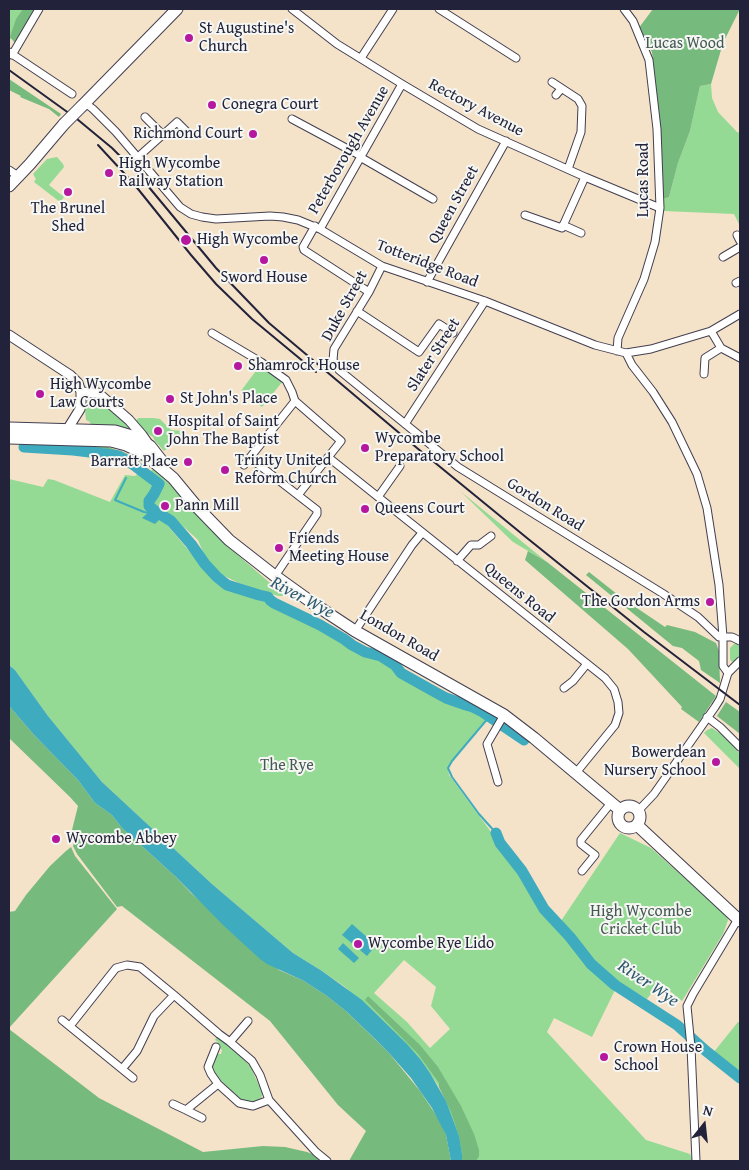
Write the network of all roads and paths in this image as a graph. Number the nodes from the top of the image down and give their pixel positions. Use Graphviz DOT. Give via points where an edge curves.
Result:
graph roads {
  1 [pos="40,9"];
  2 [pos="177,9"];
  3 [pos="292,9"];
  4 [pos="393,9"];
  5 [pos="439,9"];
  6 [pos="624,9"];
  7 [pos="10,54"];
  8 [pos="361,58"];
  9 [pos="516,58"];
  10 [pos="552,82"];
  11 [pos="402,84"];
  12 [pos="561,88"];
  13 [pos="72,94"];
  14 [pos="556,95"];
  15 [pos="83,105"];
  16 [pos="145,116"];
  17 [pos="292,119"];
  18 [pos="188,133"];
  19 [pos="163,135"];
  20 [pos="506,141"];
  21 [pos="360,157"];
  22 [pos="138,158"];
  23 [pos="568,169"];
  24 [pos="14,173"];
  25 [pos="585,177"];
  26 [pos="9,186"];
  27 [pos="433,199"];
  28 [pos="660,208"];
  29 [pos="525,215"];
  30 [pos="563,225"];
  31 [pos="318,228"];
  32 [pos="581,233"];
  33 [pos="740,247"];
  34 [pos="723,257"];
  35 [pos="382,266"];
  36 [pos="427,282"];
  37 [pos="369,292"];
  38 [pos="485,301"];
  39 [pos="357,311"];
  40 [pos="740,314"];
  41 [pos="711,331"];
  42 [pos="212,333"];
  43 [pos="453,333"];
  44 [pos="9,335"];
  45 [pos="721,348"];
  46 [pos="617,351"];
  47 [pos="626,353"];
  48 [pos="740,358"];
  49 [pos="334,360"];
  50 [pos="704,374"];
  51 [pos="81,392"];
  52 [pos="295,401"];
  53 [pos="405,424"];
  54 [pos="9,428"];
  55 [pos="67,435"];
  56 [pos="9,438"];
  57 [pos="149,452"];
  58 [pos="328,457"];
  59 [pos="250,458"];
  60 [pos="244,465"];
  61 [pos="400,466"];
  62 [pos="298,495"];
  63 [pos="378,497"];
  64 [pos="422,532"];
  65 [pos="491,536"];
  66 [pos="457,561"];
  67 [pos="275,576"];
  68 [pos="355,631"];
  69 [pos="723,637"];
  70 [pos="740,642"];
  71 [pos="740,661"];
  72 [pos="586,665"];
  73 [pos="728,673"];
  74 [pos="564,688"];
  75 [pos="504,715"];
  76 [pos="707,717"];
  77 [pos="740,747"];
  78 [pos="575,774"];
  79 [pos="498,782"];
  80 [pos="615,807"];
  81 [pos="638,811"];
  82 [pos="637,825"];
  83 [pos="582,871"];
  84 [pos="739,920"];
  85 [pos="174,994"];
  86 [pos="62,1020"];
  87 [pos="248,1020"];
  88 [pos="70,1026"];
  89 [pos="230,1042"];
  90 [pos="216,1047"];
  91 [pos="122,1069"];
  92 [pos="133,1078"];
  93 [pos="218,1084"];
  94 [pos="269,1100"];
  95 [pos="173,1104"];
  96 [pos="186,1110"];
  97 [pos="202,1118"];
  98 [pos="327,1161"];
  99 [pos="696,1161"];
  1 -- 7 [label="street"];
  2 -- 15 [label="main road"];
  3 -- 8 [label="street, Rectory Avenue"];
  4 -- 8 [label="street"];
  5 -- 9 [label="street"];
  6 -- 28 [label="street, Lucas Road" via="633,21 649,60 657,129"];
  7 -- 13 [label="street"];
  8 -- 11 [label="street, Rectory Avenue"];
  10 -- 12 [label="street"];
  11 -- 20 [label="street, Rectory Avenue" via="478,129"];
  11 -- 21 [label="street, Peterborough Avenue"];
  12 -- 14 [label="street"];
  12 -- 23 [label="street" via="578,99 582,106 581,132"];
  15 -- 22 [label="street, Totteridge Road" via="93,109"];
  15 -- 24 [label="main road, bridge"];
  16 -- 19 [label="street"];
  17 -- 21 [label="street"];
  18 -- 19 [label="street" via="177,122"];
  19 -- 22 [label="street"];
  20 -- 23 [label="street, Rectory Avenue"];
  20 -- 36 [label="street, Queen Street"];
  21 -- 27 [label="street"];
  21 -- 31 [label="street, Peterborough Avenue"];
  22 -- 31 [label="street, Totteridge Road" via="180,207 191,214 216,219 283,217"];
  23 -- 25 [label="street, Rectory Avenue"];
  24 -- 26 [label="main road"];
  25 -- 28 [label="street, Rectory Avenue"];
  25 -- 30 [label="street"];
  28 -- 46 [label="street, Lucas Road" via="655,242 644,278 618,338"];
  29 -- 30 [label="street" via="562,228"];
  30 -- 32 [label="street"];
  31 -- 35 [label="street, Totteridge Road"];
  31 -- 37 [label="street, Peterborough Avenue" via="304,250"];
  33 -- 34 [label="street"];
  35 -- 36 [label="street, Totteridge Road"];
  35 -- 37 [label="street, Duke Street"];
  36 -- 38 [label="street, Totteridge Road"];
  37 -- 39 [label="street, Duke Street"];
  38 -- 46 [label="street, Totteridge Road"];
  38 -- 53 [label="street, Slater Street"];
  39 -- 43 [label="street" via="419,352 439,324"];
  39 -- 49 [label="street, Duke Street" via="334,349"];
  40 -- 41 [label="street, Totteridge Road"];
  41 -- 45 [label="street"];
  41 -- 47 [label="street, Totteridge Road" via="652,349"];
  42 -- 52 [label="street" via="286,380"];
  44 -- 51 [label="street" via="70,375"];
  45 -- 48 [label="street"];
  45 -- 50 [label="street" via="705,358"];
  46 -- 47 [label="street, Totteridge Road"];
  47 -- 69 [label="street" via="672,422 697,474 719,585"];
  49 -- 53 [label="street, Gordon Road" via="339,370"];
  51 -- 55 [label="street" via="80,409"];
  51 -- 57 [label="street" via="98,393 130,420 142,435"];
  52 -- 58 [label="street" via="341,441"];
  52 -- 59 [label="street"];
  53 -- 69 [label="street, Gordon Road" via="458,467 662,593"];
  54 -- 55 [label="main road"];
  55 -- 56 [label="main road"];
  55 -- 57 [label="main road, London Road" via="111,441"];
  57 -- 67 [label="main road, London Road" via="229,540"];
  58 -- 62 [label="street"];
  58 -- 63 [label="street, Queens Road"];
  59 -- 60 [label="street"];
  59 -- 62 [label="street"];
  61 -- 63 [label="street"];
  62 -- 67 [label="street" via="317,510 317,514"];
  63 -- 64 [label="street, Queens Road"];
  64 -- 66 [label="street, Queens Road"];
  64 -- 68 [label="street"];
  65 -- 66 [label="street" via="479,545 471,545"];
  66 -- 72 [label="street, Queens Road"];
  67 -- 68 [label="main road, London Road"];
  68 -- 75 [label="main road, London Road"];
  69 -- 70 [label="street, Gordon Road" via="732,637"];
  69 -- 73 [label="street" via="723,666"];
  71 -- 73 [label="street"];
  72 -- 74 [label="street"];
  72 -- 78 [label="street, Queens Road" via="614,689 619,714 615,725"];
  73 -- 76 [label="street" via="720,699"];
  75 -- 78 [label="main road, London Road"];
  75 -- 79 [label="street" via="487,744"];
  76 -- 77 [label="street"];
  76 -- 81 [label="street" via="654,794"];
  78 -- 80 [label="main road, London Road"];
  80 -- 81 [label="main road" via="630,806"];
  80 -- 82 [label="main road, London Road" via="622,827 628,829"];
  80 -- 83 [label="street" via="581,840 581,844 595,855"];
  81 -- 82 [label="main road"];
  82 -- 84 [label="main road, London Road"];
  84 -- 99 [label="street" via="687,1006"];
  85 -- 88 [label="street" via="140,967 127,965 116,968"];
  85 -- 89 [label="street"];
  85 -- 91 [label="street" via="154,1016 137,1052"];
  86 -- 88 [label="street"];
  87 -- 89 [label="street"];
  88 -- 91 [label="street"];
  89 -- 94 [label="street" via="252,1061"];
  90 -- 93 [label="street" via="208,1067"];
  91 -- 92 [label="street"];
  93 -- 94 [label="street" via="239,1103 253,1106"];
  93 -- 96 [label="street"];
  94 -- 98 [label="street"];
  95 -- 96 [label="street"];
  96 -- 97 [label="street"];
}
